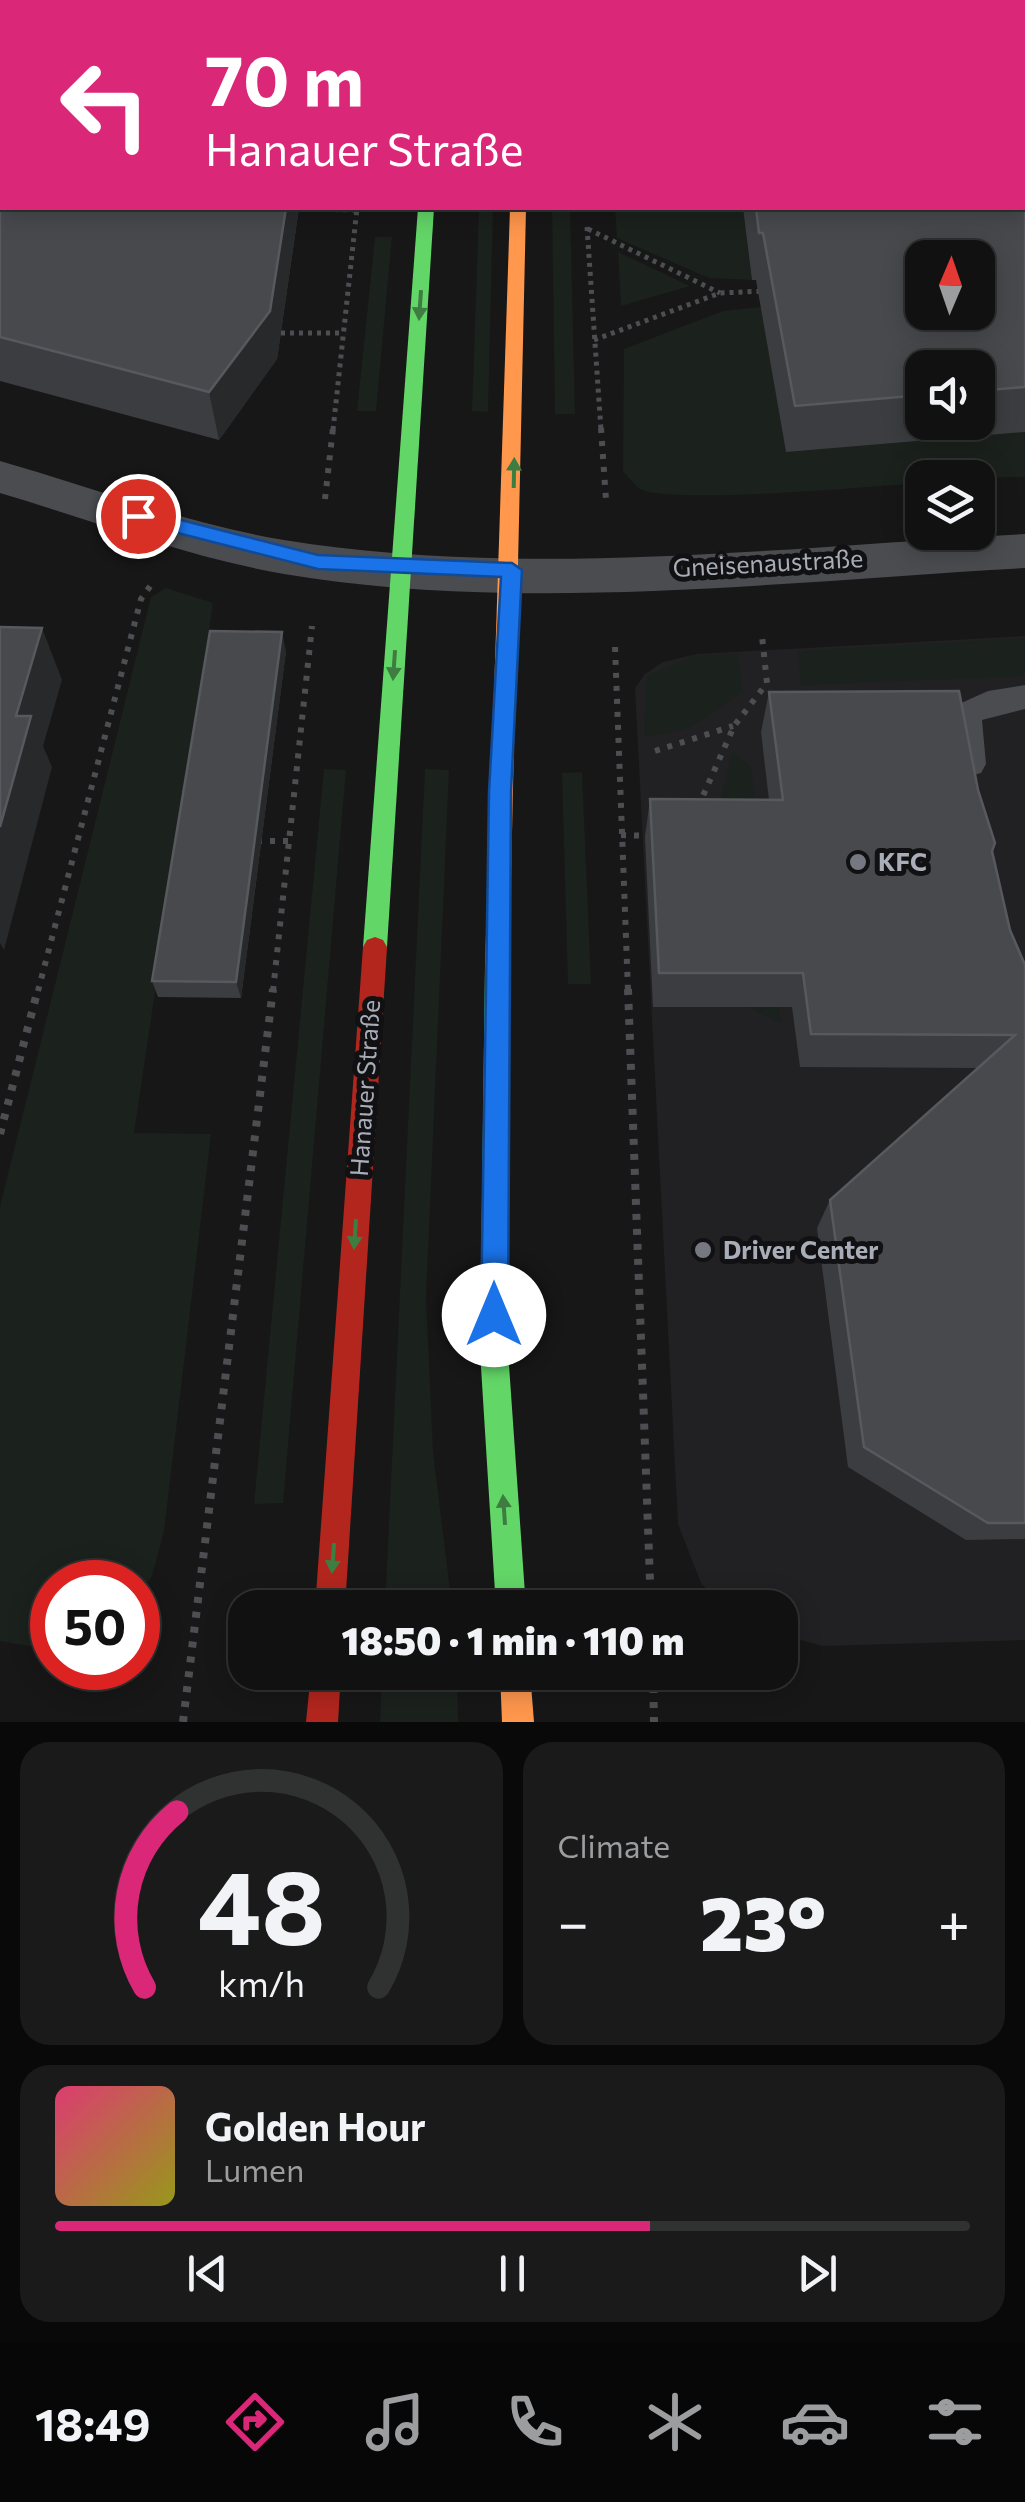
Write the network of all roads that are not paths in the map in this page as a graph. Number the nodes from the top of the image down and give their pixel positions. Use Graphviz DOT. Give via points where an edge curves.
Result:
graph roads {
  1 [pos="426,210"];
  2 [pos="518,210"];
  3 [pos="0,477"];
  4 [pos="1025,551"];
  5 [pos="401,568"];
  6 [pos="512,570"];
  7 [pos="1025,697"];
  8 [pos="976,794"];
  9 [pos="331,1590"];
  10 [pos="510,1590"];
  11 [pos="325,1690"];
  12 [pos="516,1690"];
  13 [pos="322,1722"];
  14 [pos="518,1722"];
  1 -- 5 [label="main road, Hanauer Straße, one-way"];
  6 -- 2 [label="main road, one-way"];
  3 -- 5 [label="street" via="264,551"];
  4 -- 6 [label="street, Gneisenaustraße"];
  5 -- 6 [label="street"];
  5 -- 9 [label="main road, Hanauer Straße, one-way"];
  10 -- 6 [label="main road, one-way" via="494,1354 500,792"];
  7 -- 8 [label="lane" via="977,707 965,720"];
  11 -- 13 [label="main road"];
  12 -- 14 [label="main road"];
}
